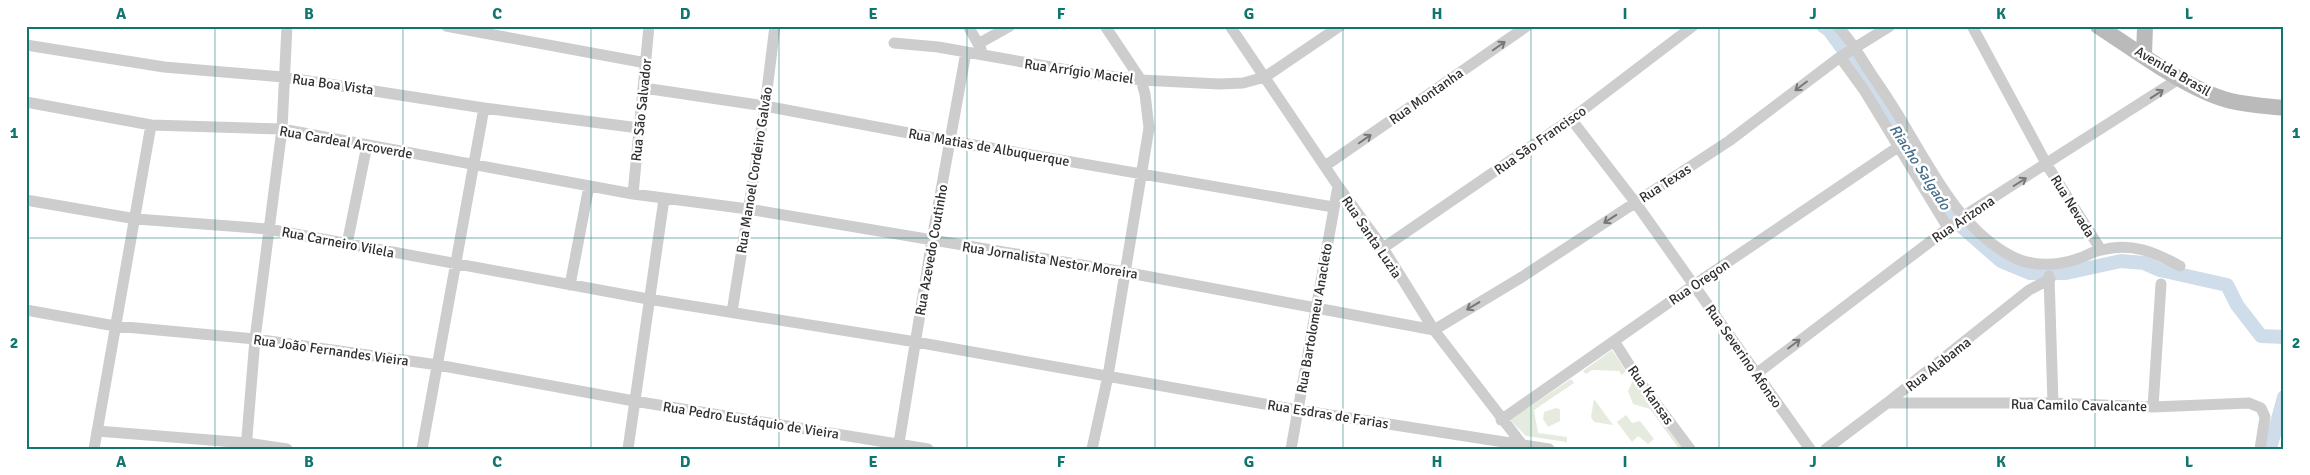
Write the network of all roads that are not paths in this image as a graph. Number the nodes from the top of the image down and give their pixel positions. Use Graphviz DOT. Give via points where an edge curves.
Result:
graph roads {
  1 [pos="287,26"];
  2 [pos="446,26"];
  3 [pos="649,26"];
  4 [pos="774,26"];
  5 [pos="968,26"];
  6 [pos="1010,26"];
  7 [pos="1105,26"];
  8 [pos="1230,26"];
  9 [pos="1340,26"];
  10 [pos="1527,26"];
  11 [pos="1693,26"];
  12 [pos="1836,26"];
  13 [pos="1890,26"];
  14 [pos="1972,26"];
  15 [pos="2098,26"];
  16 [pos="2145,26"];
  17 [pos="492,31"];
  18 [pos="894,43"];
  19 [pos="978,44"];
  20 [pos="26,45"];
  21 [pos="1854,47"];
  22 [pos="966,52"];
  23 [pos="2144,55"];
  24 [pos="985,56"];
  25 [pos="1840,56"];
  26 [pos="646,64"];
  27 [pos="283,77"];
  28 [pos="1265,77"];
  29 [pos="2180,78"];
  30 [pos="1141,80"];
  31 [pos="644,88"];
  32 [pos="26,102"];
  33 [pos="765,106"];
  34 [pos="484,108"];
  35 [pos="2284,108"];
  36 [pos="1571,119"];
  37 [pos="151,125"];
  38 [pos="639,128"];
  39 [pos="282,129"];
  40 [pos="951,141"];
  41 [pos="367,145"];
  42 [pos="1898,147"];
  43 [pos="475,164"];
  44 [pos="2047,165"];
  45 [pos="1325,166"];
  46 [pos="1142,174"];
  47 [pos="589,186"];
  48 [pos="1338,186"];
  49 [pos="633,194"];
  50 [pos="664,199"];
  51 [pos="26,200"];
  52 [pos="1635,202"];
  53 [pos="1333,207"];
  54 [pos="748,209"];
  55 [pos="1962,217"];
  56 [pos="136,219"];
  57 [pos="1949,227"];
  58 [pos="268,229"];
  59 [pos="932,240"];
  60 [pos="347,244"];
  61 [pos="1382,248"];
  62 [pos="2101,250"];
  63 [pos="457,264"];
  64 [pos="2180,266"];
  65 [pos="1124,272"];
  66 [pos="2161,284"];
  67 [pos="570,285"];
  68 [pos="1694,285"];
  69 [pos="648,299"];
  70 [pos="1316,308"];
  71 [pos="26,310"];
  72 [pos="732,312"];
  73 [pos="115,326"];
  74 [pos="1434,330"];
  75 [pos="255,340"];
  76 [pos="1614,341"];
  77 [pos="916,342"];
  78 [pos="438,365"];
  79 [pos="1756,374"];
  80 [pos="1108,376"];
  81 [pos="634,401"];
  82 [pos="1887,403"];
  83 [pos="2053,403"];
  84 [pos="2153,407"];
  85 [pos="1298,410"];
  86 [pos="1501,420"];
  87 [pos="97,431"];
  88 [pos="1521,443"];
  89 [pos="1486,444"];
  90 [pos="247,446"];
  91 [pos="899,446"];
  92 [pos="94,449"];
  93 [pos="287,449"];
  94 [pos="422,449"];
  95 [pos="628,449"];
  96 [pos="928,449"];
  97 [pos="1092,449"];
  98 [pos="1291,449"];
  99 [pos="1549,449"];
  100 [pos="1690,449"];
  101 [pos="1810,449"];
  102 [pos="1826,449"];
  103 [pos="2260,449"];
  1 -- 27 [label="street"];
  2 -- 17 [label="street"];
  3 -- 26 [label="street, Rua São Salvador"];
  4 -- 33 [label="street, Rua Manoel Cordeiro Galvão"];
  5 -- 19 [label="street"];
  6 -- 19 [label="street"];
  7 -- 30 [label="street"];
  8 -- 28 [label="street, Rua Santa Luzia"];
  9 -- 28 [label="street, Rua Arrígio Maciel"];
  45 -- 10 [label="street, Rua Montanha, one-way"];
  11 -- 36 [label="street, Rua São Francisco"];
  12 -- 21 [label="street, Rua Nevada"];
  13 -- 21 [label="street, Rua Texas"];
  14 -- 44 [label="street, Rua Nevada"];
  15 -- 23 [label="street, Avenida Brasil"];
  16 -- 23 [label="street"];
  17 -- 26 [label="street"];
  18 -- 22 [label="street, Rua Arrígio Maciel"];
  19 -- 24 [label="street"];
  20 -- 27 [label="street, Rua Boa Vista" via="164,67"];
  21 -- 25 [label="street, Rua Texas"];
  21 -- 55 [label="street, Rua Nevada"];
  22 -- 24 [label="street, Rua Arrígio Maciel"];
  22 -- 40 [label="street, Rua Azevedo Coutinho"];
  23 -- 29 [label="street, Avenida Brasil"];
  24 -- 30 [label="street, Rua Arrígio Maciel"];
  25 -- 42 [label="street"];
  25 -- 52 [label="street, Rua Texas, one-way" via="1729,141"];
  26 -- 31 [label="street, Rua São Salvador"];
  27 -- 34 [label="street, Rua Boa Vista"];
  27 -- 39 [label="street"];
  28 -- 30 [label="street, Rua Arrígio Maciel" via="1243,84"];
  28 -- 45 [label="street, Rua Santa Luzia"];
  29 -- 35 [label="street, Avenida Brasil" via="2230,101"];
  44 -- 29 [label="street, Rua Arizona, one-way"];
  30 -- 46 [label="street" via="1149,128"];
  31 -- 33 [label="street, Rua Matias de Albuquerque"];
  31 -- 38 [label="street, Rua São Salvador"];
  32 -- 37 [label="street, Rua Cardeal Arcoverde"];
  33 -- 40 [label="street, Rua Matias de Albuquerque"];
  33 -- 54 [label="street, Rua Manoel Cordeiro Galvão"];
  34 -- 38 [label="street, Rua Boa Vista"];
  34 -- 43 [label="street"];
  36 -- 52 [label="street, Rua Severino Afonso"];
  36 -- 61 [label="street, Rua São Francisco"];
  37 -- 39 [label="street, Rua Cardeal Arcoverde"];
  37 -- 56 [label="street"];
  38 -- 49 [label="street, Rua São Salvador"];
  39 -- 41 [label="street, Rua Cardeal Arcoverde"];
  39 -- 58 [label="street"];
  40 -- 46 [label="street, Rua Matias de Albuquerque"];
  40 -- 59 [label="street, Rua Azevedo Coutinho"];
  41 -- 43 [label="street, Rua Cardeal Arcoverde"];
  41 -- 60 [label="street"];
  42 -- 57 [label="street"];
  42 -- 68 [label="street, Rua Oregon"];
  43 -- 47 [label="street, Rua Cardeal Arcoverde"];
  43 -- 63 [label="street"];
  55 -- 44 [label="street, Rua Arizona, one-way"];
  44 -- 62 [label="street, Rua Nevada"];
  45 -- 48 [label="street, Rua Santa Luzia"];
  46 -- 53 [label="street, Rua Matias de Albuquerque"];
  46 -- 65 [label="street"];
  47 -- 49 [label="street, Rua Cardeal Arcoverde"];
  47 -- 67 [label="street"];
  48 -- 53 [label="street, Rua Bartolomeu Anacleto"];
  48 -- 61 [label="street, Rua Santa Luzia"];
  49 -- 50 [label="street, Rua Cardeal Arcoverde"];
  50 -- 54 [label="street, Rua Jornalista Nestor Moreira"];
  50 -- 69 [label="street"];
  51 -- 56 [label="street, Rua Carneiro Vilela"];
  52 -- 68 [label="street, Rua Severino Afonso"];
  52 -- 74 [label="street, Rua Texas, one-way" via="1522,277"];
  53 -- 70 [label="street, Rua Bartolomeu Anacleto"];
  54 -- 59 [label="street, Rua Jornalista Nestor Moreira"];
  54 -- 72 [label="street, Rua Manoel Cordeiro Galvão"];
  55 -- 57 [label="street, Rua Arizona"];
  55 -- 62 [label="street, Rua Nevada" via="2013,257 2027,262 2063,263"];
  56 -- 58 [label="street, Rua Carneiro Vilela"];
  56 -- 73 [label="street"];
  79 -- 57 [label="street, Rua Arizona, one-way"];
  58 -- 60 [label="street, Rua Carneiro Vilela"];
  58 -- 75 [label="street"];
  59 -- 65 [label="street, Rua Jornalista Nestor Moreira"];
  59 -- 77 [label="street, Rua Azevedo Coutinho"];
  60 -- 63 [label="street, Rua Carneiro Vilela"];
  61 -- 74 [label="street, Rua Santa Luzia"];
  62 -- 64 [label="street" via="2150,250"];
  63 -- 67 [label="street, Rua Carneiro Vilela"];
  63 -- 78 [label="street"];
  65 -- 70 [label="street, Rua Jornalista Nestor Moreira"];
  65 -- 80 [label="street"];
  66 -- 84 [label="street"];
  67 -- 69 [label="street, Rua Carneiro Vilela"];
  68 -- 76 [label="street, Rua Oregon"];
  68 -- 79 [label="street, Rua Severino Afonso"];
  69 -- 72 [label="street, Rua Carneiro Vilela"];
  69 -- 81 [label="street"];
  70 -- 74 [label="street, Rua Jornalista Nestor Moreira"];
  70 -- 85 [label="street, Rua Bartolomeu Anacleto"];
  71 -- 73 [label="street, Rua João Fernandes Vieira"];
  72 -- 77 [label="street, Rua Carneiro Vilela"];
  73 -- 75 [label="street, Rua João Fernandes Vieira"];
  73 -- 87 [label="street"];
  74 -- 86 [label="street, Rua Santa Luzia"];
  75 -- 78 [label="street, Rua João Fernandes Vieira"];
  75 -- 90 [label="street"];
  76 -- 86 [label="street, Rua Oregon"];
  76 -- 100 [label="street, Rua Kansas"];
  77 -- 80 [label="street, Rua Esdras de Farias"];
  77 -- 91 [label="street, Rua Azevedo Coutinho"];
  78 -- 81 [label="street, Rua João Fernandes Vieira"];
  78 -- 94 [label="street"];
  79 -- 101 [label="street, Rua Severino Afonso"];
  80 -- 85 [label="street, Rua Esdras de Farias"];
  80 -- 97 [label="street"];
  81 -- 91 [label="street, Rua Pedro Eustáquio de Vieira"];
  81 -- 95 [label="street"];
  82 -- 83 [label="street, Rua Camilo Cavalcante"];
  82 -- 83 [label="street, Rua Alabama" via="2029,290 2050,278"];
  82 -- 102 [label="street, Rua Alabama"];
  83 -- 84 [label="street, Rua Camilo Cavalcante"];
  84 -- 103 [label="street, Rua Camilo Cavalcante" via="2249,403 2261,408 2265,417"];
  85 -- 89 [label="street, Rua Esdras de Farias"];
  85 -- 98 [label="street, Rua Bartolomeu Anacleto"];
  86 -- 88 [label="street, Rua Santa Luzia"];
  87 -- 90 [label="street"];
  87 -- 92 [label="street"];
  88 -- 89 [label="street, Rua Esdras de Farias"];
  88 -- 99 [label="street, Rua Esdras de Farias"];
  90 -- 93 [label="street"];
  91 -- 96 [label="street, Rua Pedro Eustáquio de Vieira"];
}
